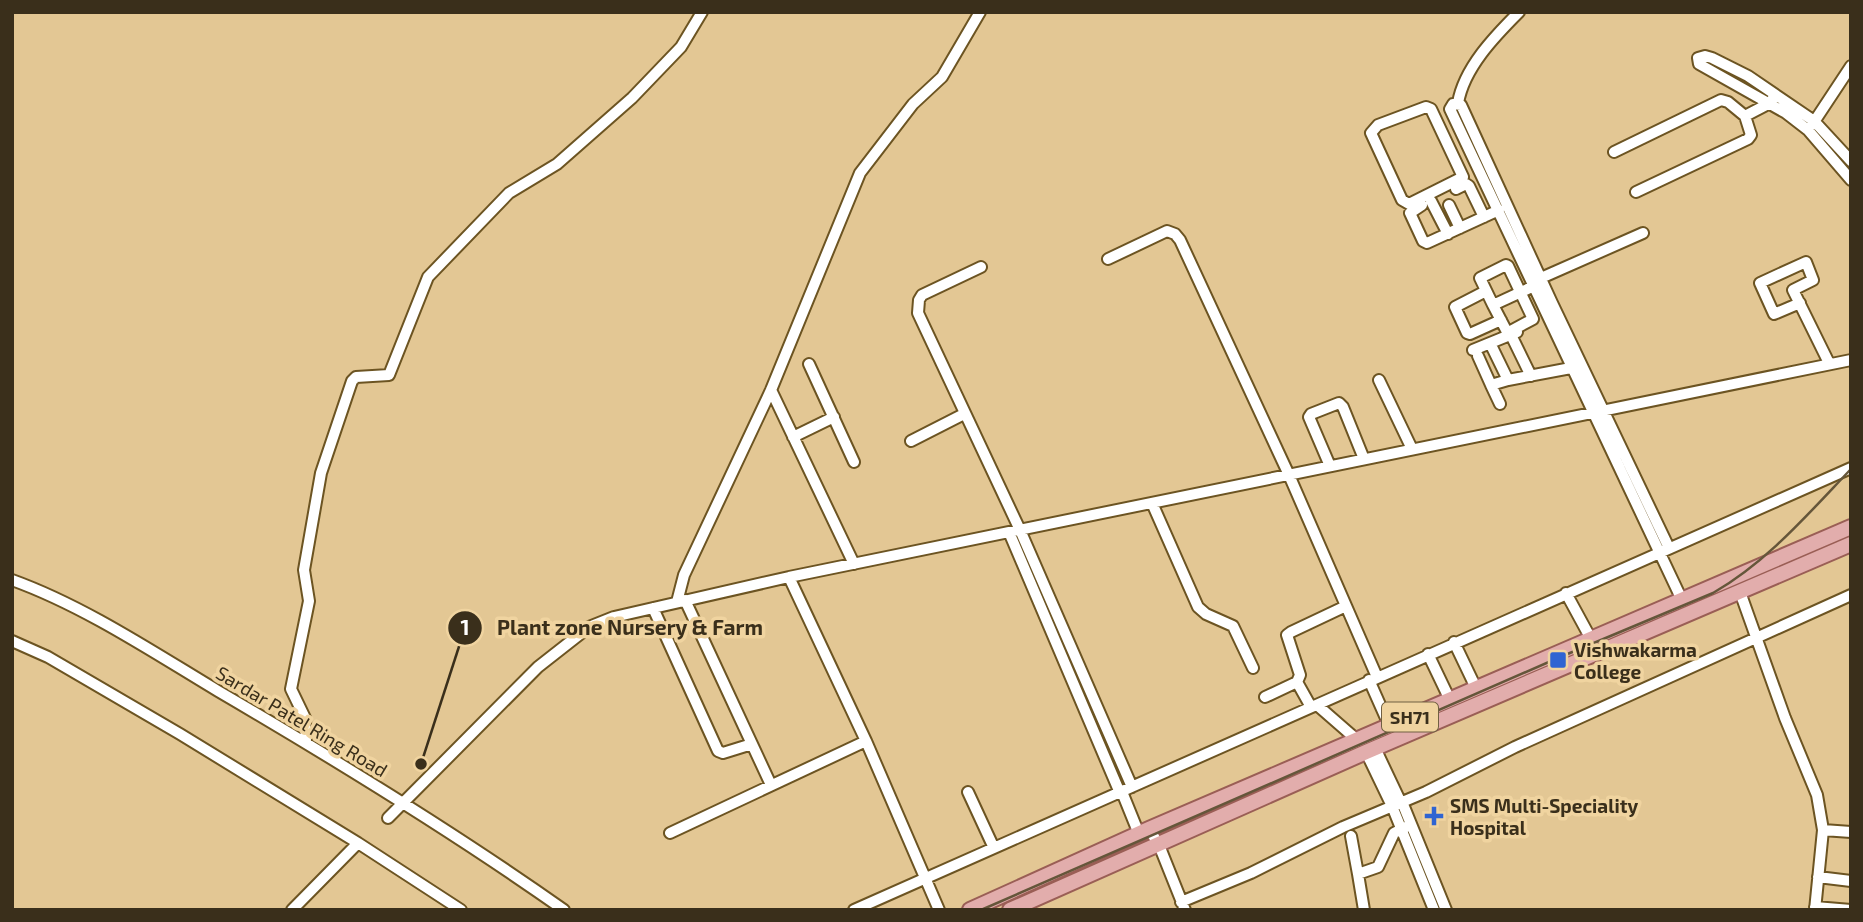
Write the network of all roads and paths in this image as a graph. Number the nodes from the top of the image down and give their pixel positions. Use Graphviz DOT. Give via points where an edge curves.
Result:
graph roads {
  1 [pos="702,12"];
  2 [pos="980,12"];
  3 [pos="1519,12"];
  4 [pos="1851,66"];
  5 [pos="1773,98"];
  6 [pos="1458,103"];
  7 [pos="1745,116"];
  8 [pos="1811,126"];
  9 [pos="1462,134"];
  10 [pos="1446,141"];
  11 [pos="1614,152"];
  12 [pos="1849,156"];
  13 [pos="1851,180"];
  14 [pos="1486,185"];
  15 [pos="1472,192"];
  16 [pos="1636,192"];
  17 [pos="1431,201"];
  18 [pos="1449,205"];
  19 [pos="1499,210"];
  20 [pos="1484,217"];
  21 [pos="1460,228"];
  22 [pos="1643,233"];
  23 [pos="1448,234"];
  24 [pos="1108,259"];
  25 [pos="981,267"];
  26 [pos="1538,282"];
  27 [pos="1486,291"];
  28 [pos="1521,292"];
  29 [pos="1800,303"];
  30 [pos="1493,305"];
  31 [pos="1500,320"];
  32 [pos="1529,327"];
  33 [pos="1511,334"];
  34 [pos="1490,344"];
  35 [pos="1851,360"];
  36 [pos="1829,363"];
  37 [pos="809,364"];
  38 [pos="1572,368"];
  39 [pos="1531,376"];
  40 [pos="1379,380"];
  41 [pos="1508,380"];
  42 [pos="1491,385"];
  43 [pos="771,390"];
  44 [pos="1500,404"];
  45 [pos="1599,411"];
  46 [pos="964,414"];
  47 [pos="834,417"];
  48 [pos="793,437"];
  49 [pos="911,441"];
  50 [pos="1412,449"];
  51 [pos="1364,459"];
  52 [pos="854,462"];
  53 [pos="1330,466"];
  54 [pos="1851,468"];
  55 [pos="1289,475"];
  56 [pos="1152,503"];
  57 [pos="1851,527"];
  58 [pos="1014,531"];
  59 [pos="1851,544"];
  60 [pos="1669,548"];
  61 [pos="1658,552"];
  62 [pos="855,564"];
  63 [pos="789,577"];
  64 [pos="12,580"];
  65 [pos="1740,592"];
  66 [pos="1566,593"];
  67 [pos="1851,595"];
  68 [pos="1682,600"];
  69 [pos="681,601"];
  70 [pos="1346,606"];
  71 [pos="653,608"];
  72 [pos="1756,636"];
  73 [pos="1591,639"];
  74 [pos="12,641"];
  75 [pos="1454,642"];
  76 [pos="1429,654"];
  77 [pos="1253,668"];
  78 [pos="1373,678"];
  79 [pos="1297,682"];
  80 [pos="1476,688"];
  81 [pos="1265,697"];
  82 [pos="1450,699"];
  83 [pos="1314,706"];
  84 [pos="1389,725"];
  85 [pos="1356,739"];
  86 [pos="866,741"];
  87 [pos="306,743"];
  88 [pos="752,744"];
  89 [pos="1370,750"];
  90 [pos="771,785"];
  91 [pos="1125,790"];
  92 [pos="968,792"];
  93 [pos="403,803"];
  94 [pos="1398,804"];
  95 [pos="387,818"];
  96 [pos="1406,827"];
  97 [pos="1822,830"];
  98 [pos="670,832"];
  99 [pos="1144,832"];
  100 [pos="1851,832"];
  101 [pos="1351,836"];
  102 [pos="358,843"];
  103 [pos="1159,845"];
  104 [pos="993,846"];
  105 [pos="1358,874"];
  106 [pos="925,877"];
  107 [pos="1818,877"];
  108 [pos="1851,881"];
  109 [pos="1183,906"];
  110 [pos="1815,909"];
  111 [pos="292,910"];
  112 [pos="461,910"];
  113 [pos="564,910"];
  114 [pos="854,910"];
  115 [pos="939,910"];
  116 [pos="970,910"];
  117 [pos="1010,910"];
  118 [pos="1364,910"];
  119 [pos="1434,910"];
  120 [pos="1446,910"];
  121 [pos="1851,910"];
  1 -- 87 [label="street" via="681,47 632,99 557,164 509,193 428,277 389,375 352,381 321,472 304,570 309,601 291,689 304,718"];
  2 -- 43 [label="street" via="942,77 913,104 860,173"];
  3 -- 6 [label="street" via="1464,80"];
  4 -- 8 [label="street"];
  5 -- 5 [label="street" via="1699,64 1697,60 1712,58 1748,76"];
  5 -- 7 [label="street"];
  5 -- 8 [label="street"];
  6 -- 9 [label="street" via="1450,109"];
  6 -- 26 [label="street"];
  7 -- 11 [label="street" via="1721,100"];
  7 -- 16 [label="street" via="1748,139"];
  8 -- 12 [label="street"];
  8 -- 13 [label="street"];
  9 -- 10 [label="street"];
  9 -- 14 [label="street"];
  10 -- 10 [label="street" via="1462,178 1409,204 1402,200 1371,133 1378,125 1428,107"];
  14 -- 15 [label="street"];
  14 -- 19 [label="street"];
  15 -- 17 [label="street" via="1466,184"];
  15 -- 20 [label="street"];
  17 -- 23 [label="street"];
  17 -- 23 [label="street" via="1410,214 1423,241 1430,243"];
  18 -- 21 [label="street"];
  19 -- 20 [label="street"];
  19 -- 26 [label="street"];
  20 -- 21 [label="street"];
  21 -- 23 [label="street"];
  22 -- 26 [label="street"];
  24 -- 55 [label="street" via="1160,233 1172,232 1180,240"];
  25 -- 46 [label="street" via="922,295 918,306"];
  26 -- 28 [label="street"];
  26 -- 38 [label="street"];
  26 -- 45 [label="street"];
  27 -- 28 [label="street" via="1481,277 1506,265"];
  27 -- 30 [label="street"];
  27 -- 31 [label="street" via="1455,307 1466,333"];
  28 -- 30 [label="street"];
  28 -- 31 [label="street" via="1532,321 1509,332"];
  29 -- 29 [label="street" via="1774,314 1760,282 1806,262 1814,279 1793,290"];
  29 -- 36 [label="street"];
  30 -- 31 [label="street"];
  32 -- 33 [label="street"];
  33 -- 34 [label="street"];
  33 -- 39 [label="street"];
  34 -- 41 [label="street"];
  34 -- 42 [label="street" via="1476,353"];
  35 -- 36 [label="street"];
  36 -- 45 [label="street"];
  37 -- 47 [label="street"];
  38 -- 39 [label="street"];
  38 -- 45 [label="street"];
  39 -- 41 [label="street"];
  40 -- 50 [label="street"];
  41 -- 42 [label="street"];
  42 -- 44 [label="street"];
  43 -- 48 [label="street"];
  43 -- 69 [label="street" via="684,575"];
  45 -- 50 [label="street"];
  45 -- 60 [label="street"];
  45 -- 61 [label="street"];
  46 -- 49 [label="street"];
  46 -- 58 [label="street"];
  47 -- 48 [label="street"];
  47 -- 52 [label="street"];
  48 -- 62 [label="street"];
  50 -- 51 [label="street"];
  51 -- 53 [label="street"];
  51 -- 53 [label="street" via="1339,403 1309,417"];
  53 -- 55 [label="street"];
  54 -- 60 [label="street"];
  55 -- 56 [label="street"];
  55 -- 70 [label="street"];
  56 -- 58 [label="street"];
  56 -- 77 [label="street" via="1198,607 1233,626"];
  57 -- 68 [label="main road, SH71"];
  58 -- 62 [label="street"];
  58 -- 91 [label="street"];
  59 -- 65 [label="main road, SH71"];
  60 -- 61 [label="street"];
  61 -- 66 [label="street"];
  61 -- 68 [label="street"];
  62 -- 63 [label="street"];
  63 -- 69 [label="street"];
  63 -- 86 [label="street"];
  64 -- 87 [label="street, Sardar Patel Ring Road" via="88,616"];
  65 -- 72 [label="street"];
  65 -- 89 [label="main road, SH71"];
  66 -- 73 [label="street"];
  66 -- 75 [label="street"];
  67 -- 72 [label="street"];
  68 -- 73 [label="main road, SH71"];
  69 -- 71 [label="street"];
  69 -- 88 [label="street"];
  70 -- 78 [label="street"];
  70 -- 79 [label="street" via="1287,635 1300,675"];
  71 -- 88 [label="street" via="718,751"];
  71 -- 93 [label="street" via="597,624 564,645"];
  72 -- 94 [label="street"];
  72 -- 97 [label="street" via="1817,794"];
  73 -- 80 [label="main road, SH71"];
  74 -- 102 [label="street" via="180,733"];
  75 -- 76 [label="street"];
  75 -- 80 [label="street"];
  76 -- 78 [label="street"];
  76 -- 82 [label="street"];
  78 -- 83 [label="street"];
  78 -- 84 [label="street"];
  79 -- 81 [label="street"];
  79 -- 83 [label="street"];
  80 -- 82 [label="main road, SH71"];
  82 -- 84 [label="main road, SH71"];
  83 -- 85 [label="street"];
  83 -- 91 [label="street"];
  84 -- 85 [label="main road, SH71"];
  85 -- 99 [label="main road, SH71"];
  86 -- 90 [label="street"];
  86 -- 106 [label="street"];
  87 -- 93 [label="street, Sardar Patel Ring Road"];
  88 -- 90 [label="street"];
  89 -- 94 [label="street"];
  89 -- 103 [label="main road, SH71"];
  90 -- 98 [label="street"];
  91 -- 99 [label="street"];
  91 -- 104 [label="street"];
  92 -- 104 [label="street"];
  93 -- 95 [label="street"];
  93 -- 113 [label="street, Sardar Patel Ring Road"];
  94 -- 96 [label="street"];
  94 -- 109 [label="street"];
  96 -- 105 [label="street" via="1394,833 1378,867"];
  96 -- 119 [label="street"];
  96 -- 120 [label="street"];
  97 -- 100 [label="street"];
  97 -- 107 [label="street"];
  99 -- 103 [label="street"];
  99 -- 116 [label="main road, SH71"];
  101 -- 105 [label="street"];
  102 -- 111 [label="street"];
  102 -- 112 [label="street"];
  103 -- 109 [label="street"];
  103 -- 117 [label="main road, SH71"];
  104 -- 106 [label="street"];
  105 -- 118 [label="street"];
  106 -- 114 [label="street"];
  106 -- 115 [label="street"];
  107 -- 108 [label="street"];
  107 -- 110 [label="street"];
  110 -- 121 [label="street"];
}
